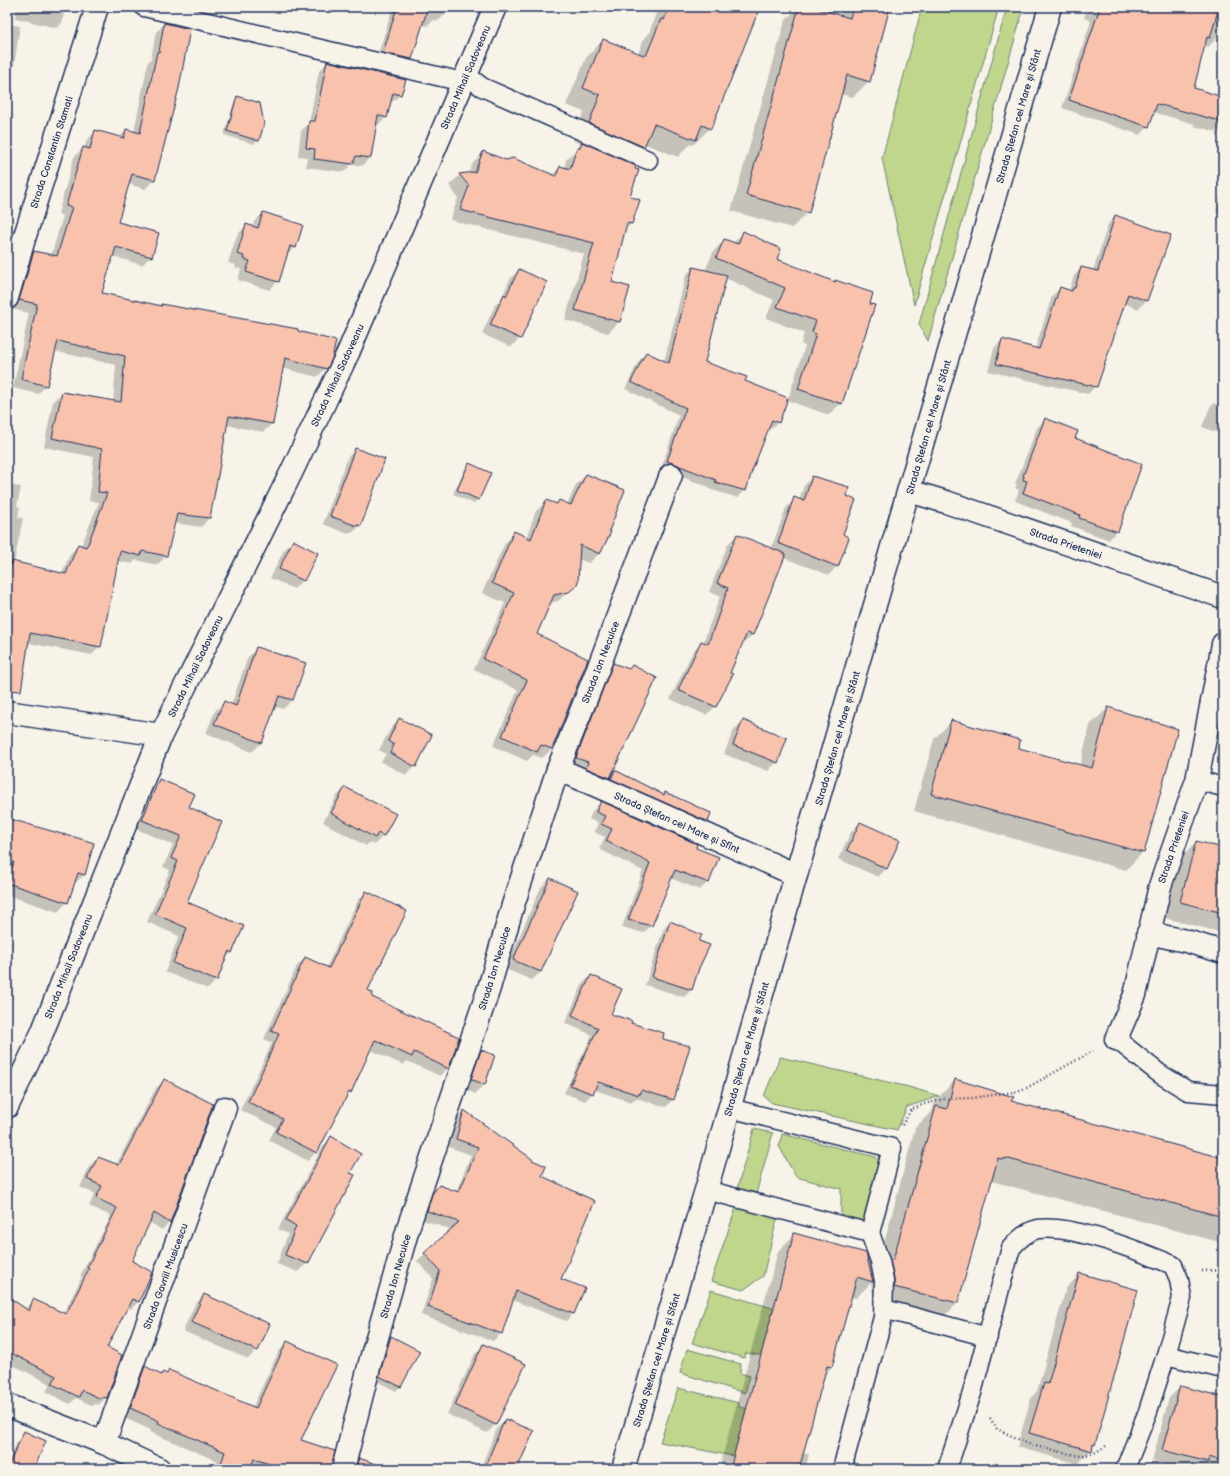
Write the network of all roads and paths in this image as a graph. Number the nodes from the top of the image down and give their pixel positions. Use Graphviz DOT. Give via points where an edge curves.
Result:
graph roads {
  1 [pos="97,7"];
  2 [pos="144,7"];
  3 [pos="495,7"];
  4 [pos="1050,7"];
  5 [pos="465,78"];
  6 [pos="648,160"];
  7 [pos="7,298"];
  8 [pos="671,475"];
  9 [pos="909,491"];
  10 [pos="1223,597"];
  11 [pos="1223,644"];
  12 [pos="7,712"];
  13 [pos="161,734"];
  14 [pos="558,769"];
  15 [pos="1197,780"];
  16 [pos="1223,787"];
  17 [pos="796,875"];
  18 [pos="1148,933"];
  19 [pos="1223,952"];
  20 [pos="1116,1039"];
  21 [pos="1223,1094"];
  22 [pos="7,1107"];
  23 [pos="225,1108"];
  24 [pos="729,1108"];
  25 [pos="892,1148"];
  26 [pos="706,1190"];
  27 [pos="870,1233"];
  28 [pos="884,1309"];
  29 [pos="988,1337"];
  30 [pos="1166,1355"];
  31 [pos="1223,1369"];
  32 [pos="972,1393"];
  33 [pos="7,1405"];
  34 [pos="1110,1442"];
  35 [pos="104,1443"];
  36 [pos="159,1469"];
  37 [pos="343,1469"];
  38 [pos="623,1469"];
  39 [pos="842,1469"];
  40 [pos="947,1469"];
  41 [pos="1125,1469"];
  1 -- 7 [label="street, Strada Constantin Stamati"];
  2 -- 5 [label="lane" via="312,48"];
  3 -- 5 [label="street, Strada Mihail Sadoveanu"];
  4 -- 9 [label="street, Strada Ștefan cel Mare și Sfânt"];
  5 -- 6 [label="lane"];
  5 -- 13 [label="street, Strada Mihail Sadoveanu" via="348,353"];
  8 -- 14 [label="street, Strada Ion Neculce"];
  9 -- 10 [label="street, Strada Prieteniei"];
  9 -- 17 [label="street, Strada Ștefan cel Mare și Sfânt"];
  11 -- 15 [label="street, Strada Prieteniei"];
  12 -- 13 [label="street"];
  13 -- 22 [label="street, Strada Mihail Sadoveanu" via="42,1033"];
  14 -- 17 [label="street, Strada Ștefan cel Mare și Sfînt"];
  14 -- 37 [label="street, Strada Ion Neculce" via="513,905 489,988 409,1225"];
  15 -- 16 [label="lane"];
  15 -- 18 [label="street, Strada Prieteniei" via="1160,886"];
  17 -- 24 [label="street, Strada Ștefan cel Mare și Sfânt"];
  18 -- 19 [label="street"];
  18 -- 20 [label="street, Strada Prieteniei" via="1134,995"];
  20 -- 21 [label="lane" via="1160,1074 1188,1090"];
  20 -- 25 [label="path" via="1021,1090 972,1098 944,1099 911,1110 904,1119"];
  23 -- 35 [label="street, Strada Gavriil Musicescu"];
  24 -- 25 [label="lane"];
  24 -- 26 [label="street, Strada Ștefan cel Mare și Sfânt"];
  25 -- 27 [label="lane"];
  26 -- 27 [label="lane"];
  26 -- 38 [label="street, Strada Ștefan cel Mare și Sfânt"];
  27 -- 28 [label="lane" via="884,1281"];
  28 -- 29 [label="lane"];
  28 -- 39 [label="lane"];
  29 -- 30 [label="lane" via="1011,1248 1021,1238 1037,1229 1060,1229 1097,1238 1173,1265 1179,1279 1182,1298"];
  29 -- 32 [label="lane"];
  30 -- 31 [label="lane"];
  30 -- 41 [label="lane" via="1148,1411"];
  32 -- 34 [label="path" via="997,1429 1031,1446 1079,1456 1103,1448"];
  32 -- 40 [label="lane"];
  33 -- 35 [label="street"];
  35 -- 36 [label="street"];
}
